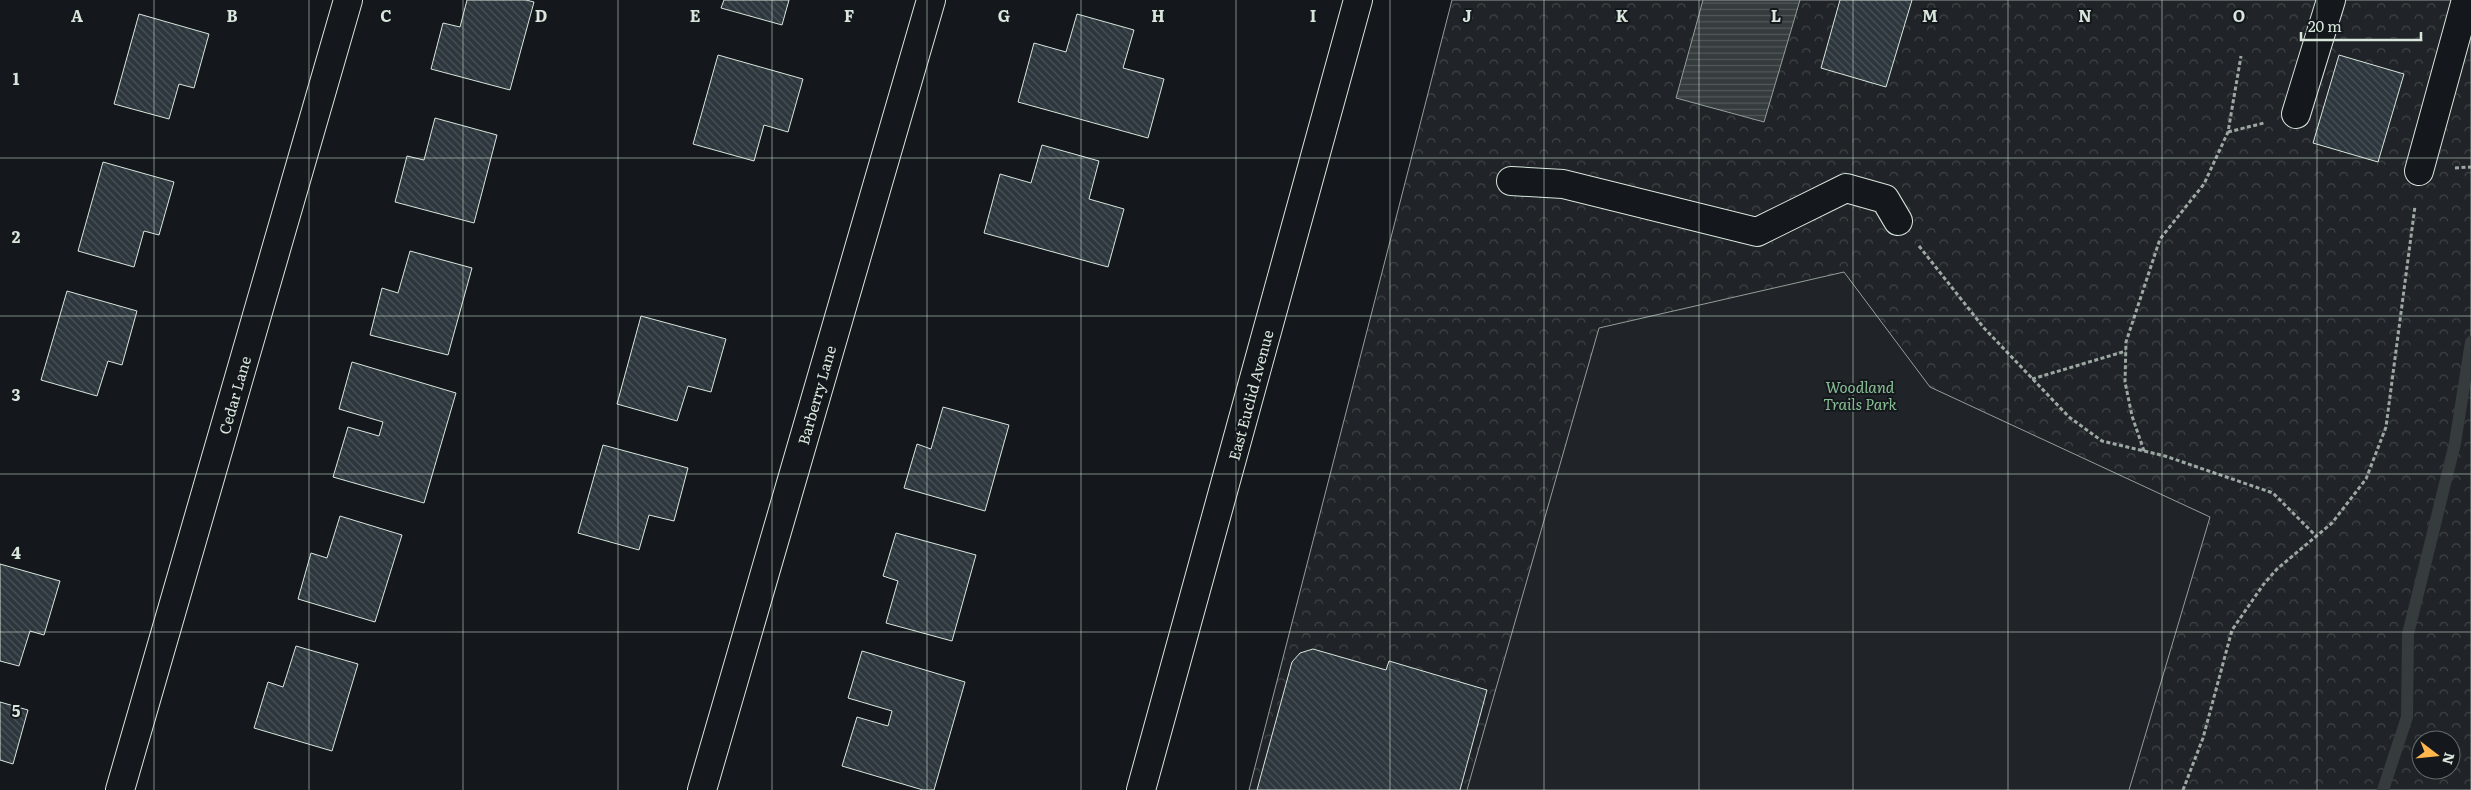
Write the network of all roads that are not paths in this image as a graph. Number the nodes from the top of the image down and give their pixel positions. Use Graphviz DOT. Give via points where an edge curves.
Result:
graph roads {
  1 [pos="348,0"];
  2 [pos="931,0"];
  3 [pos="1358,0"];
  4 [pos="2331,0"];
  5 [pos="2466,0"];
  6 [pos="2296,114"];
  7 [pos="2419,171"];
  8 [pos="1511,181"];
  9 [pos="1898,221"];
  10 [pos="120,790"];
  11 [pos="702,790"];
  12 [pos="1141,790"];
  1 -- 10 [label="street, Cedar Lane"];
  2 -- 11 [label="street, Barberry Lane"];
  3 -- 12 [label="street, East Euclid Avenue"];
  4 -- 6 [label="street"];
  5 -- 7 [label="street"];
  8 -- 9 [label="street" via="1563,184 1757,232 1846,188 1885,199"];
}
